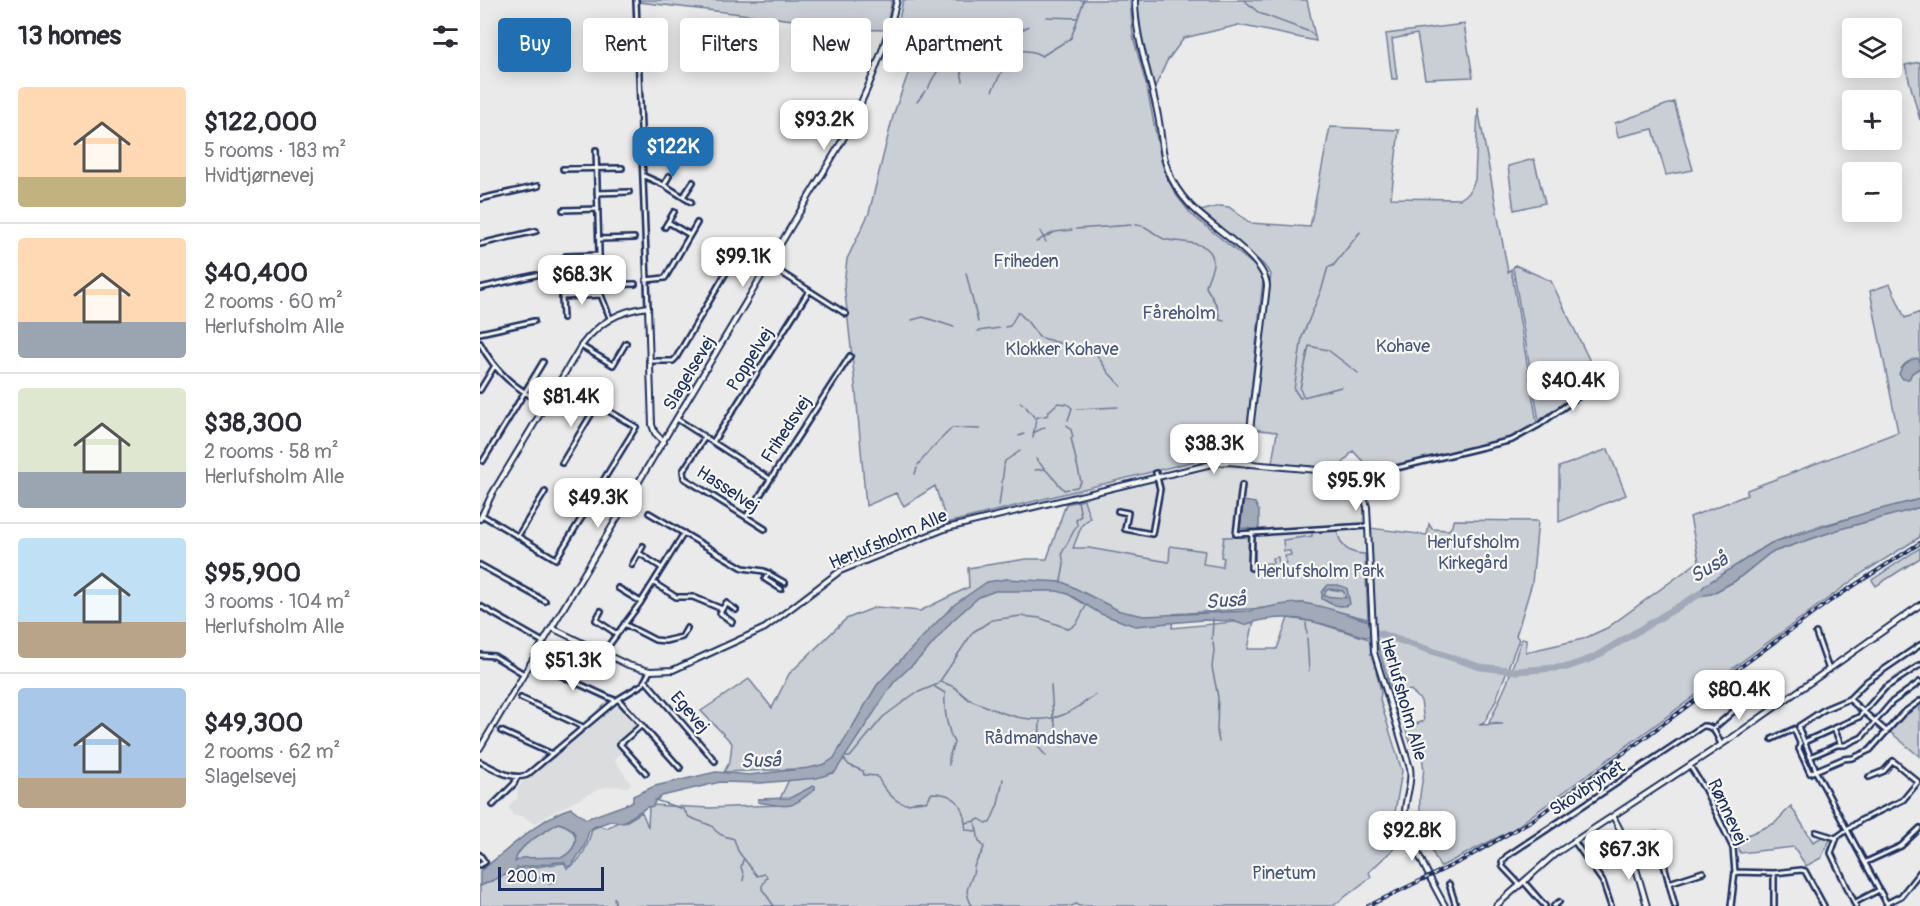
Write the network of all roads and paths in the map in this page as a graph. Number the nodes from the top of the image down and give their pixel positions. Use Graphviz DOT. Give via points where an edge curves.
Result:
graph roads {
  1 [pos="636,0"];
  2 [pos="897,0"];
  3 [pos="1135,0"];
  4 [pos="596,150"];
  5 [pos="597,168"];
  6 [pos="622,168"];
  7 [pos="563,169"];
  8 [pos="644,176"];
  9 [pos="669,176"];
  10 [pos="693,182"];
  11 [pos="664,185"];
  12 [pos="538,186"];
  13 [pos="629,192"];
  14 [pos="597,193"];
  15 [pos="683,198"];
  16 [pos="480,199"];
  17 [pos="691,202"];
  18 [pos="598,209"];
  19 [pos="563,210"];
  20 [pos="674,212"];
  21 [pos="668,222"];
  22 [pos="697,223"];
  23 [pos="665,227"];
  24 [pos="536,231"];
  25 [pos="690,235"];
  26 [pos="634,238"];
  27 [pos="598,239"];
  28 [pos="744,242"];
  29 [pos="480,244"];
  30 [pos="599,255"];
  31 [pos="566,256"];
  32 [pos="774,268"];
  33 [pos="537,275"];
  34 [pos="646,280"];
  35 [pos="635,284"];
  36 [pos="600,285"];
  37 [pos="480,288"];
  38 [pos="809,291"];
  39 [pos="601,295"];
  40 [pos="648,307"];
  41 [pos="846,314"];
  42 [pos="563,318"];
  43 [pos="610,318"];
  44 [pos="534,321"];
  45 [pos="480,333"];
  46 [pos="480,344"];
  47 [pos="626,344"];
  48 [pos="581,346"];
  49 [pos="849,356"];
  50 [pos="650,361"];
  51 [pos="543,362"];
  52 [pos="494,367"];
  53 [pos="559,382"];
  54 [pos="1596,384"];
  55 [pos="480,390"];
  56 [pos="524,392"];
  57 [pos="598,404"];
  58 [pos="545,405"];
  59 [pos="677,419"];
  60 [pos="705,437"];
  61 [pos="664,442"];
  62 [pos="713,442"];
  63 [pos="483,461"];
  64 [pos="562,463"];
  65 [pos="1246,464"];
  66 [pos="1156,475"];
  67 [pos="771,479"];
  68 [pos="601,484"];
  69 [pos="1242,485"];
  70 [pos="1358,485"];
  71 [pos="545,492"];
  72 [pos="1118,511"];
  73 [pos="649,513"];
  74 [pos="584,514"];
  75 [pos="481,517"];
  76 [pos="746,517"];
  77 [pos="1368,526"];
  78 [pos="765,529"];
  79 [pos="684,533"];
  80 [pos="1252,533"];
  81 [pos="518,536"];
  82 [pos="643,546"];
  83 [pos="639,553"];
  84 [pos="480,565"];
  85 [pos="632,565"];
  86 [pos="662,568"];
  87 [pos="1251,568"];
  88 [pos="769,573"];
  89 [pos="654,583"];
  90 [pos="785,583"];
  91 [pos="618,588"];
  92 [pos="781,590"];
  93 [pos="545,601"];
  94 [pos="641,602"];
  95 [pos="1920,605"];
  96 [pos="480,606"];
  97 [pos="722,609"];
  98 [pos="736,610"];
  99 [pos="601,611"];
  100 [pos="732,622"];
  101 [pos="624,624"];
  102 [pos="552,628"];
  103 [pos="687,628"];
  104 [pos="1816,633"];
  105 [pos="617,634"];
  106 [pos="543,642"];
  107 [pos="1920,645"];
  108 [pos="480,654"];
  109 [pos="603,654"];
  110 [pos="1920,665"];
  111 [pos="540,666"];
  112 [pos="1829,669"];
  113 [pos="650,671"];
  114 [pos="524,674"];
  115 [pos="645,681"];
  116 [pos="1920,682"];
  117 [pos="1751,696"];
  118 [pos="521,698"];
  119 [pos="1849,699"];
  120 [pos="617,700"];
  121 [pos="1920,700"];
  122 [pos="1863,712"];
  123 [pos="1875,722"];
  124 [pos="642,725"];
  125 [pos="583,727"];
  126 [pos="1796,728"];
  127 [pos="1834,728"];
  128 [pos="1713,729"];
  129 [pos="501,731"];
  130 [pos="1886,732"];
  131 [pos="1772,740"];
  132 [pos="1804,742"];
  133 [pos="1722,745"];
  134 [pos="1841,745"];
  135 [pos="480,748"];
  136 [pos="552,754"];
  137 [pos="1810,757"];
  138 [pos="715,761"];
  139 [pos="480,762"];
  140 [pos="1690,766"];
  141 [pos="680,768"];
  142 [pos="1816,770"];
  143 [pos="646,773"];
  144 [pos="517,777"];
  145 [pos="1869,777"];
  146 [pos="493,805"];
  147 [pos="1612,816"];
  148 [pos="1920,828"];
  149 [pos="1849,830"];
  150 [pos="1816,832"];
  151 [pos="1656,834"];
  152 [pos="1836,838"];
  153 [pos="1574,841"];
  154 [pos="480,855"];
  155 [pos="1866,862"];
  156 [pos="480,865"];
  157 [pos="1703,872"];
  158 [pos="1735,872"];
  159 [pos="1920,872"];
  160 [pos="1774,873"];
  161 [pos="1522,883"];
  162 [pos="1669,883"];
  163 [pos="1449,884"];
  164 [pos="1880,890"];
  165 [pos="1559,902"];
  166 [pos="1855,904"];
  167 [pos="1887,904"];
  168 [pos="1445,906"];
  169 [pos="1456,906"];
  170 [pos="1496,906"];
  171 [pos="1545,906"];
  172 [pos="1554,906"];
  173 [pos="1611,906"];
  174 [pos="1647,906"];
  175 [pos="1675,906"];
  176 [pos="1731,906"];
  177 [pos="1774,906"];
  178 [pos="1824,906"];
  1 -- 8 [label="street"];
  2 -- 59 [label="street, Slagelsevej" via="883,49 857,112"];
  3 -- 65 [label="street" via="1136,30 1171,177 1192,207 1256,262 1266,276"];
  4 -- 5 [label="street"];
  5 -- 6 [label="street"];
  5 -- 7 [label="street"];
  5 -- 14 [label="street"];
  8 -- 11 [label="street"];
  8 -- 34 [label="street"];
  9 -- 11 [label="street"];
  10 -- 15 [label="street"];
  11 -- 15 [label="street"];
  12 -- 16 [label="street"];
  13 -- 14 [label="street"];
  14 -- 18 [label="street"];
  15 -- 17 [label="street"];
  18 -- 19 [label="street"];
  18 -- 27 [label="street"];
  20 -- 21 [label="street"];
  21 -- 23 [label="street"];
  21 -- 25 [label="street"];
  22 -- 25 [label="street"];
  24 -- 29 [label="street"];
  25 -- 34 [label="street" via="665,278"];
  26 -- 27 [label="street"];
  27 -- 30 [label="street"];
  28 -- 50 [label="street" via="676,358"];
  30 -- 31 [label="street"];
  30 -- 36 [label="street"];
  32 -- 38 [label="street"];
  33 -- 37 [label="street"];
  34 -- 40 [label="street"];
  35 -- 36 [label="street"];
  36 -- 39 [label="street"];
  38 -- 41 [label="street"];
  38 -- 62 [label="street, Poppelvej"];
  39 -- 42 [label="street" via="562,297"];
  39 -- 43 [label="street"];
  40 -- 43 [label="street"];
  40 -- 50 [label="street"];
  43 -- 48 [label="street"];
  44 -- 45 [label="street"];
  46 -- 52 [label="street"];
  47 -- 48 [label="street" via="613,365"];
  48 -- 53 [label="street"];
  49 -- 67 [label="street, Frihedsvej"];
  50 -- 61 [label="street" via="652,427"];
  51 -- 56 [label="street"];
  52 -- 55 [label="street"];
  52 -- 56 [label="street"];
  53 -- 57 [label="street"];
  53 -- 58 [label="street"];
  54 -- 70 [label="street" via="1520,437 1383,471"];
  56 -- 58 [label="street"];
  56 -- 63 [label="street"];
  57 -- 64 [label="street"];
  57 -- 68 [label="street" via="636,426"];
  58 -- 75 [label="street"];
  59 -- 60 [label="street"];
  59 -- 61 [label="street, Slagelsevej"];
  60 -- 62 [label="street"];
  60 -- 76 [label="street, Hasselvej" via="683,471 684,478"];
  61 -- 102 [label="street, Slagelsevej"];
  62 -- 67 [label="street"];
  65 -- 66 [label="street, Herlufsholm Alle" via="1216,463"];
  65 -- 70 [label="street, Herlufsholm Alle" via="1332,470"];
  66 -- 72 [label="street" via="1160,489 1152,534 1125,529 1128,513"];
  66 -- 113 [label="street, Herlufsholm Alle" via="947,528 840,571 776,622 755,633 688,664"];
  67 -- 76 [label="street, Frihedsvej"];
  69 -- 80 [label="street" via="1236,534"];
  70 -- 77 [label="street, Herlufsholm Alle" via="1365,498"];
  71 -- 81 [label="street"];
  73 -- 79 [label="street"];
  74 -- 81 [label="street" via="556,559"];
  75 -- 81 [label="street"];
  76 -- 78 [label="street, Hasselvej"];
  77 -- 80 [label="street"];
  77 -- 168 [label="street, Herlufsholm Alle" via="1372,641 1410,768 1407,822"];
  79 -- 86 [label="street"];
  79 -- 88 [label="street" via="743,568"];
  80 -- 87 [label="street"];
  82 -- 83 [label="street"];
  83 -- 85 [label="street"];
  83 -- 86 [label="street"];
  84 -- 93 [label="street"];
  86 -- 89 [label="street"];
  88 -- 90 [label="street"];
  88 -- 92 [label="street" via="765,579"];
  89 -- 94 [label="street"];
  89 -- 97 [label="street" via="676,597 693,597"];
  91 -- 94 [label="street"];
  94 -- 101 [label="street"];
  95 -- 112 [label="street"];
  96 -- 106 [label="street"];
  97 -- 98 [label="street" via="726,603"];
  97 -- 100 [label="street" via="720,613"];
  99 -- 105 [label="street" via="596,620"];
  101 -- 103 [label="street" via="660,641 682,637"];
  101 -- 105 [label="street"];
  102 -- 106 [label="street, Slagelsevej"];
  102 -- 109 [label="street, Herlufsholm Alle"];
  104 -- 112 [label="street"];
  105 -- 109 [label="street"];
  106 -- 114 [label="street, Slagelsevej"];
  107 -- 119 [label="street" via="1867,681"];
  108 -- 114 [label="street" via="494,656"];
  109 -- 113 [label="street, Herlufsholm Alle"];
  110 -- 122 [label="street" via="1885,688"];
  111 -- 120 [label="street"];
  112 -- 133 [label="street"];
  113 -- 115 [label="street"];
  114 -- 135 [label="street, Slagelsevej"];
  115 -- 120 [label="street"];
  115 -- 138 [label="street, Egevej"];
  116 -- 123 [label="street" via="1896,698"];
  117 -- 128 [label="street, Skovbrynet"];
  118 -- 125 [label="street"];
  119 -- 122 [label="street"];
  119 -- 126 [label="street"];
  120 -- 124 [label="street"];
  120 -- 125 [label="street"];
  121 -- 130 [label="street"];
  122 -- 123 [label="street"];
  122 -- 127 [label="street"];
  123 -- 130 [label="street"];
  123 -- 134 [label="street" via="1862,737"];
  124 -- 141 [label="street"];
  124 -- 143 [label="street" via="621,744"];
  125 -- 136 [label="street"];
  126 -- 131 [label="street"];
  126 -- 132 [label="street"];
  126 -- 142 [label="street" via="1799,749 1810,773"];
  127 -- 132 [label="street"];
  127 -- 134 [label="street"];
  128 -- 133 [label="street"];
  128 -- 161 [label="street, Skovbrynet" via="1703,726 1507,856 1503,867"];
  129 -- 136 [label="street"];
  130 -- 142 [label="street" via="1870,750"];
  132 -- 137 [label="street"];
  133 -- 140 [label="street"];
  134 -- 137 [label="street"];
  136 -- 144 [label="street" via="527,775"];
  137 -- 142 [label="street"];
  139 -- 144 [label="street"];
  140 -- 147 [label="street"];
  140 -- 158 [label="street, Rønnevej" via="1732,844"];
  142 -- 149 [label="street"];
  144 -- 146 [label="street"];
  145 -- 149 [label="street" via="1884,771 1893,760 1918,782 1903,800"];
  147 -- 153 [label="street"];
  147 -- 174 [label="street" via="1630,851"];
  148 -- 155 [label="street" via="1901,846"];
  149 -- 152 [label="street"];
  149 -- 155 [label="street"];
  150 -- 152 [label="street"];
  151 -- 162 [label="street"];
  152 -- 166 [label="street" via="1831,853"];
  153 -- 161 [label="street"];
  153 -- 173 [label="street" via="1603,882"];
  154 -- 156 [label="street" via="485,862"];
  155 -- 164 [label="street"];
  157 -- 162 [label="street"];
  158 -- 160 [label="street"];
  158 -- 176 [label="street, Rønnevej"];
  159 -- 167 [label="street" via="1901,896"];
  160 -- 177 [label="street"];
  160 -- 178 [label="street" via="1805,871"];
  161 -- 170 [label="street"];
  161 -- 171 [label="street"];
  162 -- 175 [label="street"];
  163 -- 169 [label="street"];
  164 -- 166 [label="street"];
  164 -- 167 [label="street"];
  165 -- 172 [label="street"];
}
